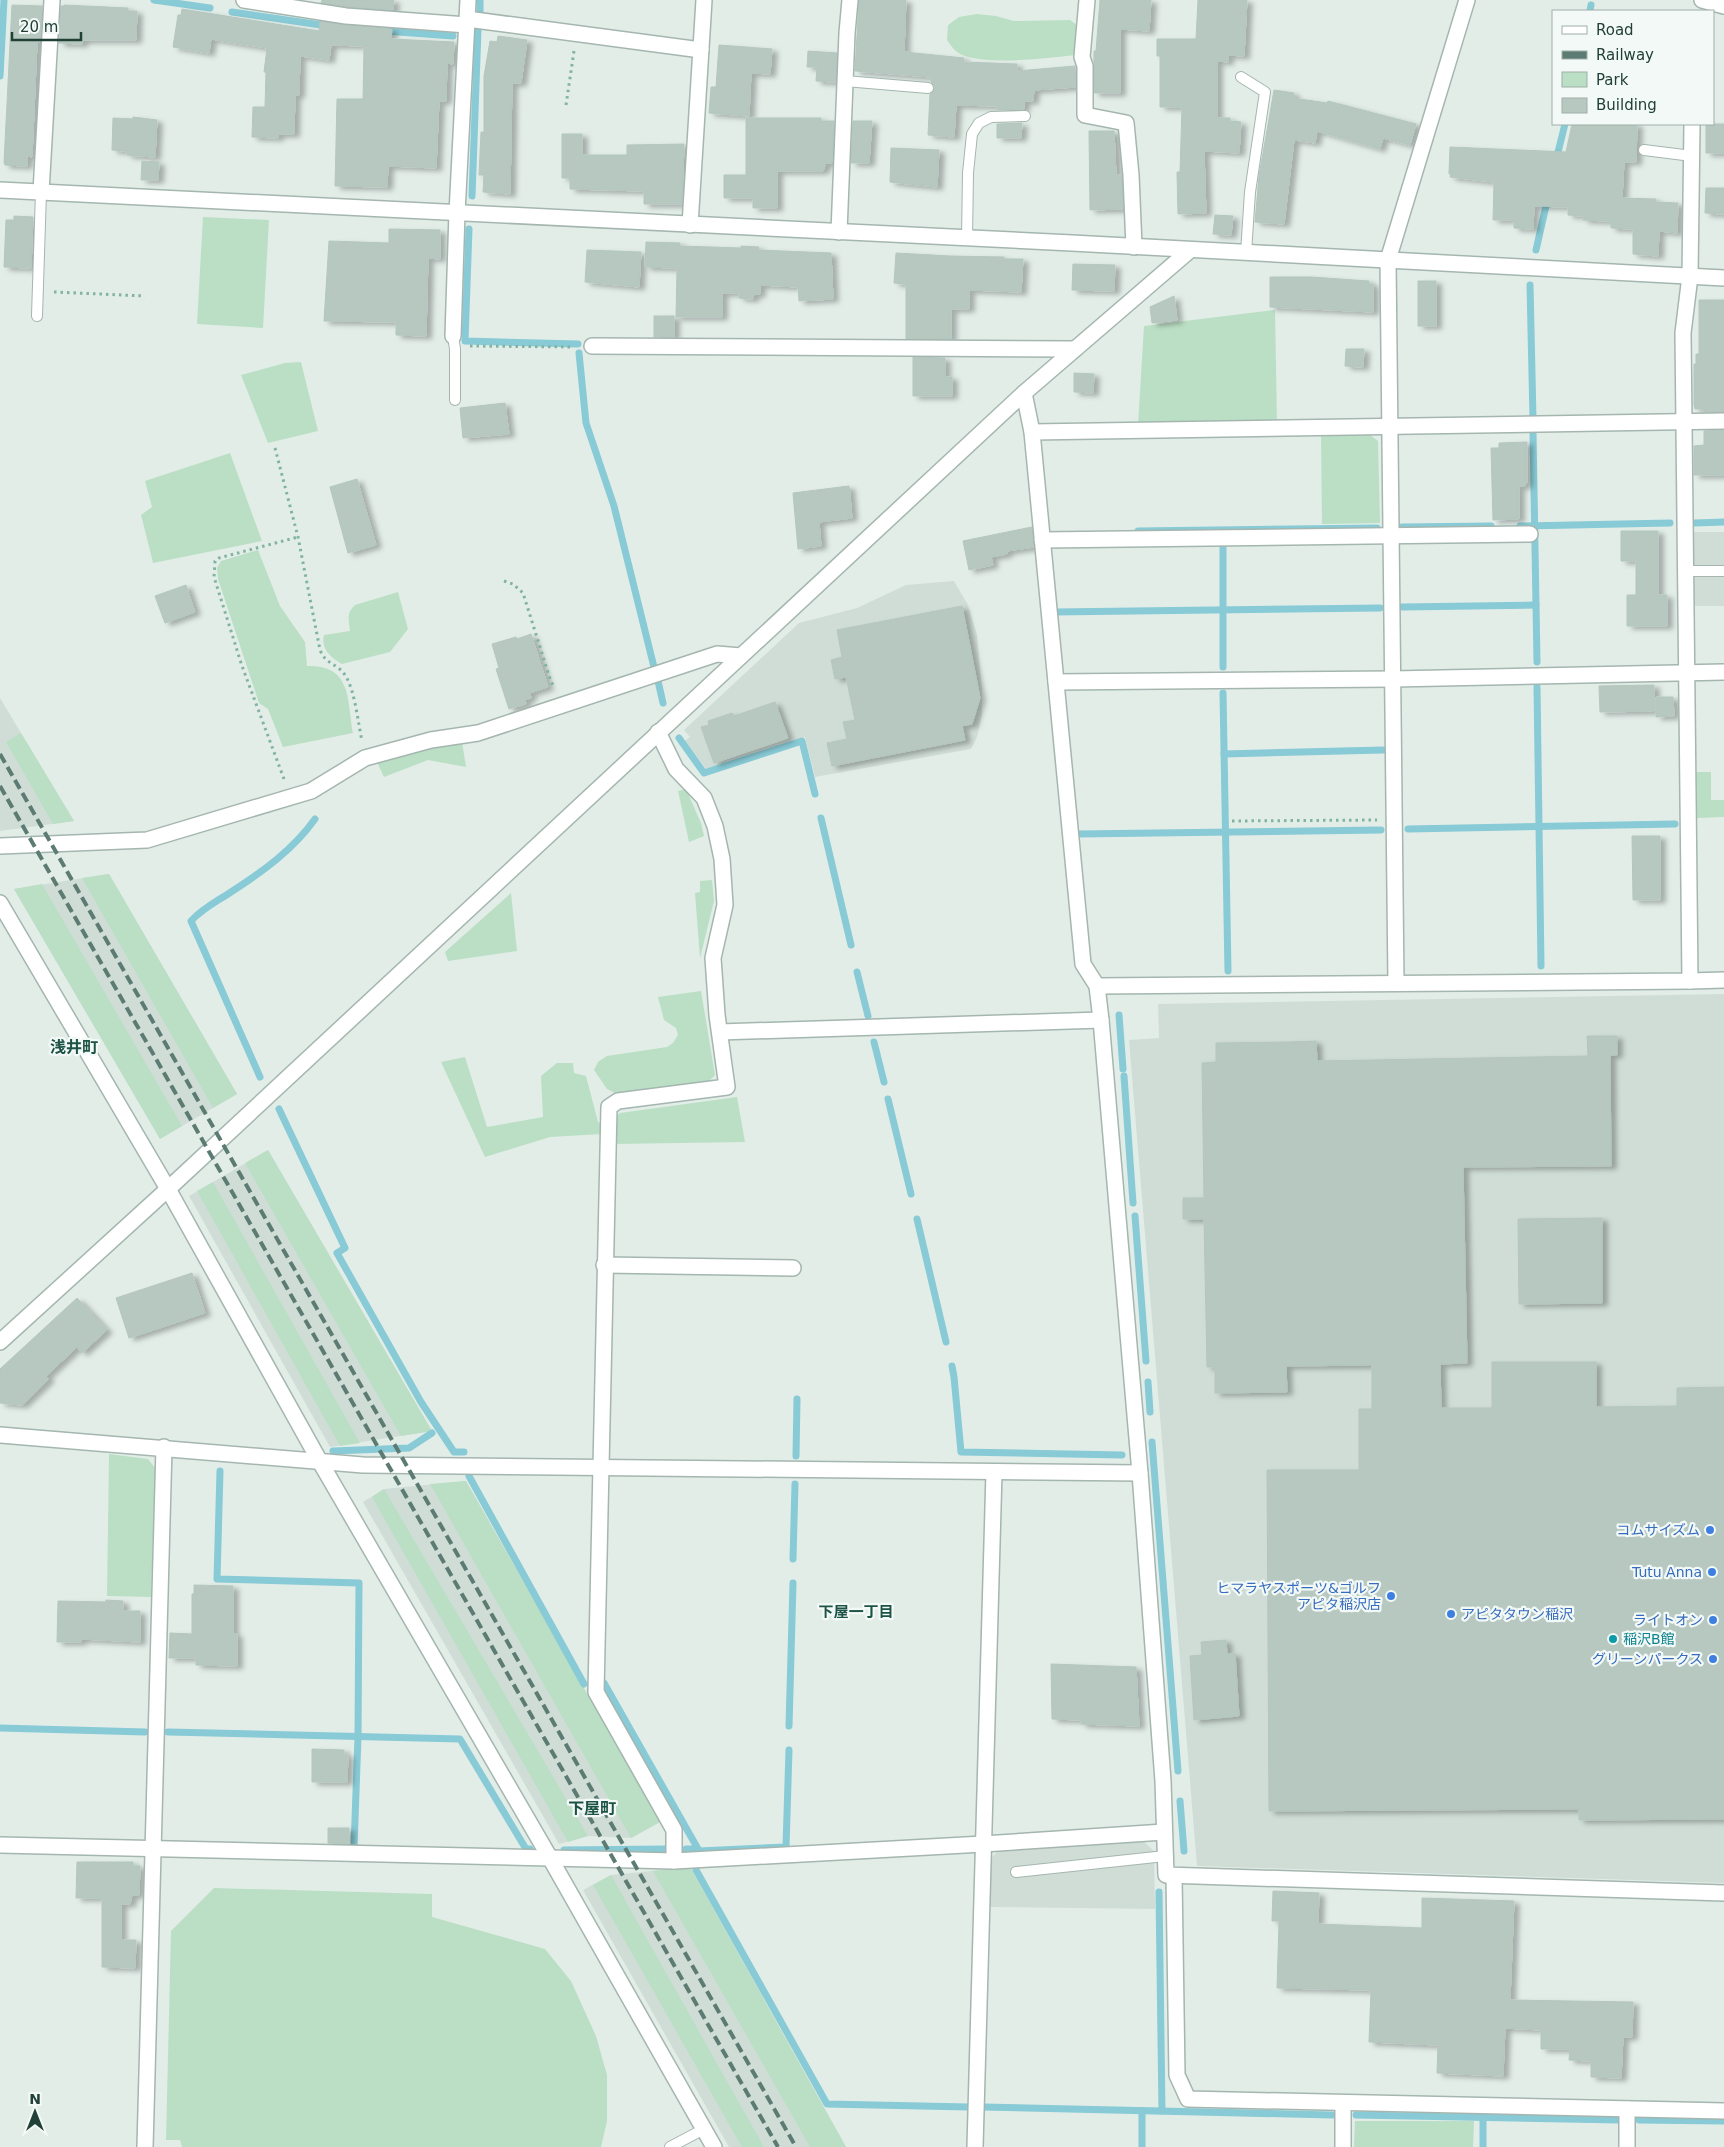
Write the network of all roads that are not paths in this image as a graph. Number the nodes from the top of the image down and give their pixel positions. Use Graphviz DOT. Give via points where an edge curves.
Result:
graph roads {
  1 [pos="52,0"];
  2 [pos="244,0"];
  3 [pos="468,0"];
  4 [pos="704,0"];
  5 [pos="850,0"];
  6 [pos="1087,0"];
  7 [pos="1467,0"];
  8 [pos="1702,0"];
  9 [pos="1724,6"];
  10 [pos="467,22"];
  11 [pos="701,50"];
  12 [pos="1241,77"];
  13 [pos="845,81"];
  14 [pos="928,88"];
  15 [pos="1026,116"];
  16 [pos="1692,125"];
  17 [pos="1644,150"];
  18 [pos="1692,156"];
  19 [pos="0,190"];
  20 [pos="42,192"];
  21 [pos="457,213"];
  22 [pos="690,225"];
  23 [pos="839,232"];
  24 [pos="967,238"];
  25 [pos="1134,247"];
  26 [pos="1189,251"];
  27 [pos="1246,253"];
  28 [pos="1388,260"];
  29 [pos="1690,276"];
  30 [pos="1724,278"];
  31 [pos="37,316"];
  32 [pos="454,341"];
  33 [pos="592,346"];
  34 [pos="1075,349"];
  35 [pos="1024,393"];
  36 [pos="454,400"];
  37 [pos="1724,421"];
  38 [pos="1684,422"];
  39 [pos="1390,426"];
  40 [pos="1032,432"];
  41 [pos="1530,534"];
  42 [pos="1391,536"];
  43 [pos="1042,540"];
  44 [pos="1686,571"];
  45 [pos="1724,571"];
  46 [pos="741,656"];
  47 [pos="1687,672"];
  48 [pos="1724,672"];
  49 [pos="1393,679"];
  50 [pos="1056,682"];
  51 [pos="658,732"];
  52 [pos="0,846"];
  53 [pos="0,903"];
  54 [pos="1724,980"];
  55 [pos="1690,981"];
  56 [pos="1396,983"];
  57 [pos="1097,986"];
  58 [pos="1101,1020"];
  59 [pos="720,1032"];
  60 [pos="168,1189"];
  61 [pos="604,1265"];
  62 [pos="793,1268"];
  63 [pos="0,1342"];
  64 [pos="0,1434"];
  65 [pos="164,1447"];
  66 [pos="319,1460"];
  67 [pos="600,1467"];
  68 [pos="994,1472"];
  69 [pos="1140,1473"];
  70 [pos="1164,1832"];
  71 [pos="983,1844"];
  72 [pos="0,1845"];
  73 [pos="152,1848"];
  74 [pos="1165,1856"];
  75 [pos="550,1858"];
  76 [pos="674,1860"];
  77 [pos="1016,1872"];
  78 [pos="1174,1876"];
  79 [pos="1724,1893"];
  80 [pos="1343,2104"];
  81 [pos="1628,2109"];
  82 [pos="1724,2111"];
  83 [pos="704,2129"];
  84 [pos="145,2147"];
  85 [pos="670,2147"];
  86 [pos="714,2147"];
  87 [pos="975,2147"];
  88 [pos="1343,2147"];
  89 [pos="1627,2147"];
  1 -- 20 [label="street"];
  2 -- 10 [label="street" via="346,16"];
  3 -- 10 [label="street"];
  4 -- 11 [label="street"];
  5 -- 13 [label="street"];
  6 -- 25 [label="street" via="1082,57 1085,66 1085,115 1126,123"];
  7 -- 28 [label="street"];
  8 -- 9 [label="street"];
  10 -- 11 [label="street"];
  10 -- 21 [label="street"];
  11 -- 22 [label="street"];
  12 -- 27 [label="lane" via="1265,92 1250,192"];
  13 -- 14 [label="lane"];
  13 -- 23 [label="street"];
  15 -- 24 [label="lane" via="991,117 979,123 972,134"];
  16 -- 18 [label="street"];
  17 -- 18 [label="lane"];
  18 -- 29 [label="street"];
  19 -- 20 [label="street"];
  20 -- 21 [label="street"];
  20 -- 31 [label="lane"];
  21 -- 22 [label="street"];
  21 -- 32 [label="street"];
  22 -- 23 [label="street"];
  23 -- 24 [label="street"];
  24 -- 25 [label="street"];
  25 -- 26 [label="street"];
  26 -- 27 [label="street"];
  26 -- 34 [label="street"];
  27 -- 28 [label="street"];
  28 -- 29 [label="street"];
  28 -- 39 [label="street"];
  29 -- 30 [label="street"];
  29 -- 38 [label="street" via="1683,333"];
  32 -- 36 [label="lane"];
  33 -- 34 [label="street"];
  34 -- 35 [label="street"];
  35 -- 40 [label="street"];
  35 -- 46 [label="street"];
  37 -- 38 [label="street"];
  38 -- 39 [label="street"];
  38 -- 44 [label="street"];
  39 -- 40 [label="street"];
  39 -- 42 [label="street"];
  40 -- 43 [label="street"];
  41 -- 42 [label="street"];
  42 -- 43 [label="street"];
  42 -- 49 [label="street"];
  43 -- 50 [label="street"];
  44 -- 45 [label="lane"];
  44 -- 47 [label="street"];
  46 -- 51 [label="street"];
  46 -- 52 [label="street" via="717,654 478,733 431,740 365,758 311,791 147,840"];
  47 -- 48 [label="street"];
  47 -- 49 [label="street"];
  47 -- 55 [label="street"];
  49 -- 50 [label="street"];
  49 -- 56 [label="street"];
  50 -- 57 [label="street" via="1083,964"];
  51 -- 59 [label="street" via="676,769 704,798 715,826 722,859 725,906 713,958"];
  51 -- 60 [label="street"];
  53 -- 60 [label="street"];
  54 -- 55 [label="street"];
  55 -- 56 [label="street"];
  56 -- 57 [label="street"];
  57 -- 58 [label="street"];
  58 -- 59 [label="street"];
  58 -- 69 [label="street"];
  59 -- 61 [label="street" via="727,1087 618,1101 609,1107"];
  60 -- 63 [label="street"];
  60 -- 66 [label="street"];
  61 -- 62 [label="street"];
  61 -- 67 [label="street"];
  64 -- 65 [label="street"];
  65 -- 66 [label="street"];
  65 -- 73 [label="street"];
  66 -- 67 [label="street" via="363,1465"];
  66 -- 75 [label="street"];
  67 -- 68 [label="street"];
  67 -- 76 [label="street" via="596,1692 674,1830"];
  68 -- 69 [label="street"];
  68 -- 71 [label="street"];
  69 -- 70 [label="street"];
  70 -- 71 [label="street"];
  70 -- 74 [label="street"];
  71 -- 76 [label="street"];
  71 -- 87 [label="street"];
  72 -- 73 [label="street"];
  73 -- 75 [label="street"];
  73 -- 84 [label="street"];
  74 -- 77 [label="lane"];
  74 -- 78 [label="street" via="1166,1875"];
  75 -- 76 [label="street"];
  75 -- 83 [label="street"];
  78 -- 79 [label="street"];
  78 -- 80 [label="street" via="1178,2075 1188,2100"];
  80 -- 81 [label="street"];
  80 -- 88 [label="street"];
  81 -- 82 [label="street"];
  81 -- 89 [label="street"];
  83 -- 85 [label="lane"];
  83 -- 86 [label="street"];
}
